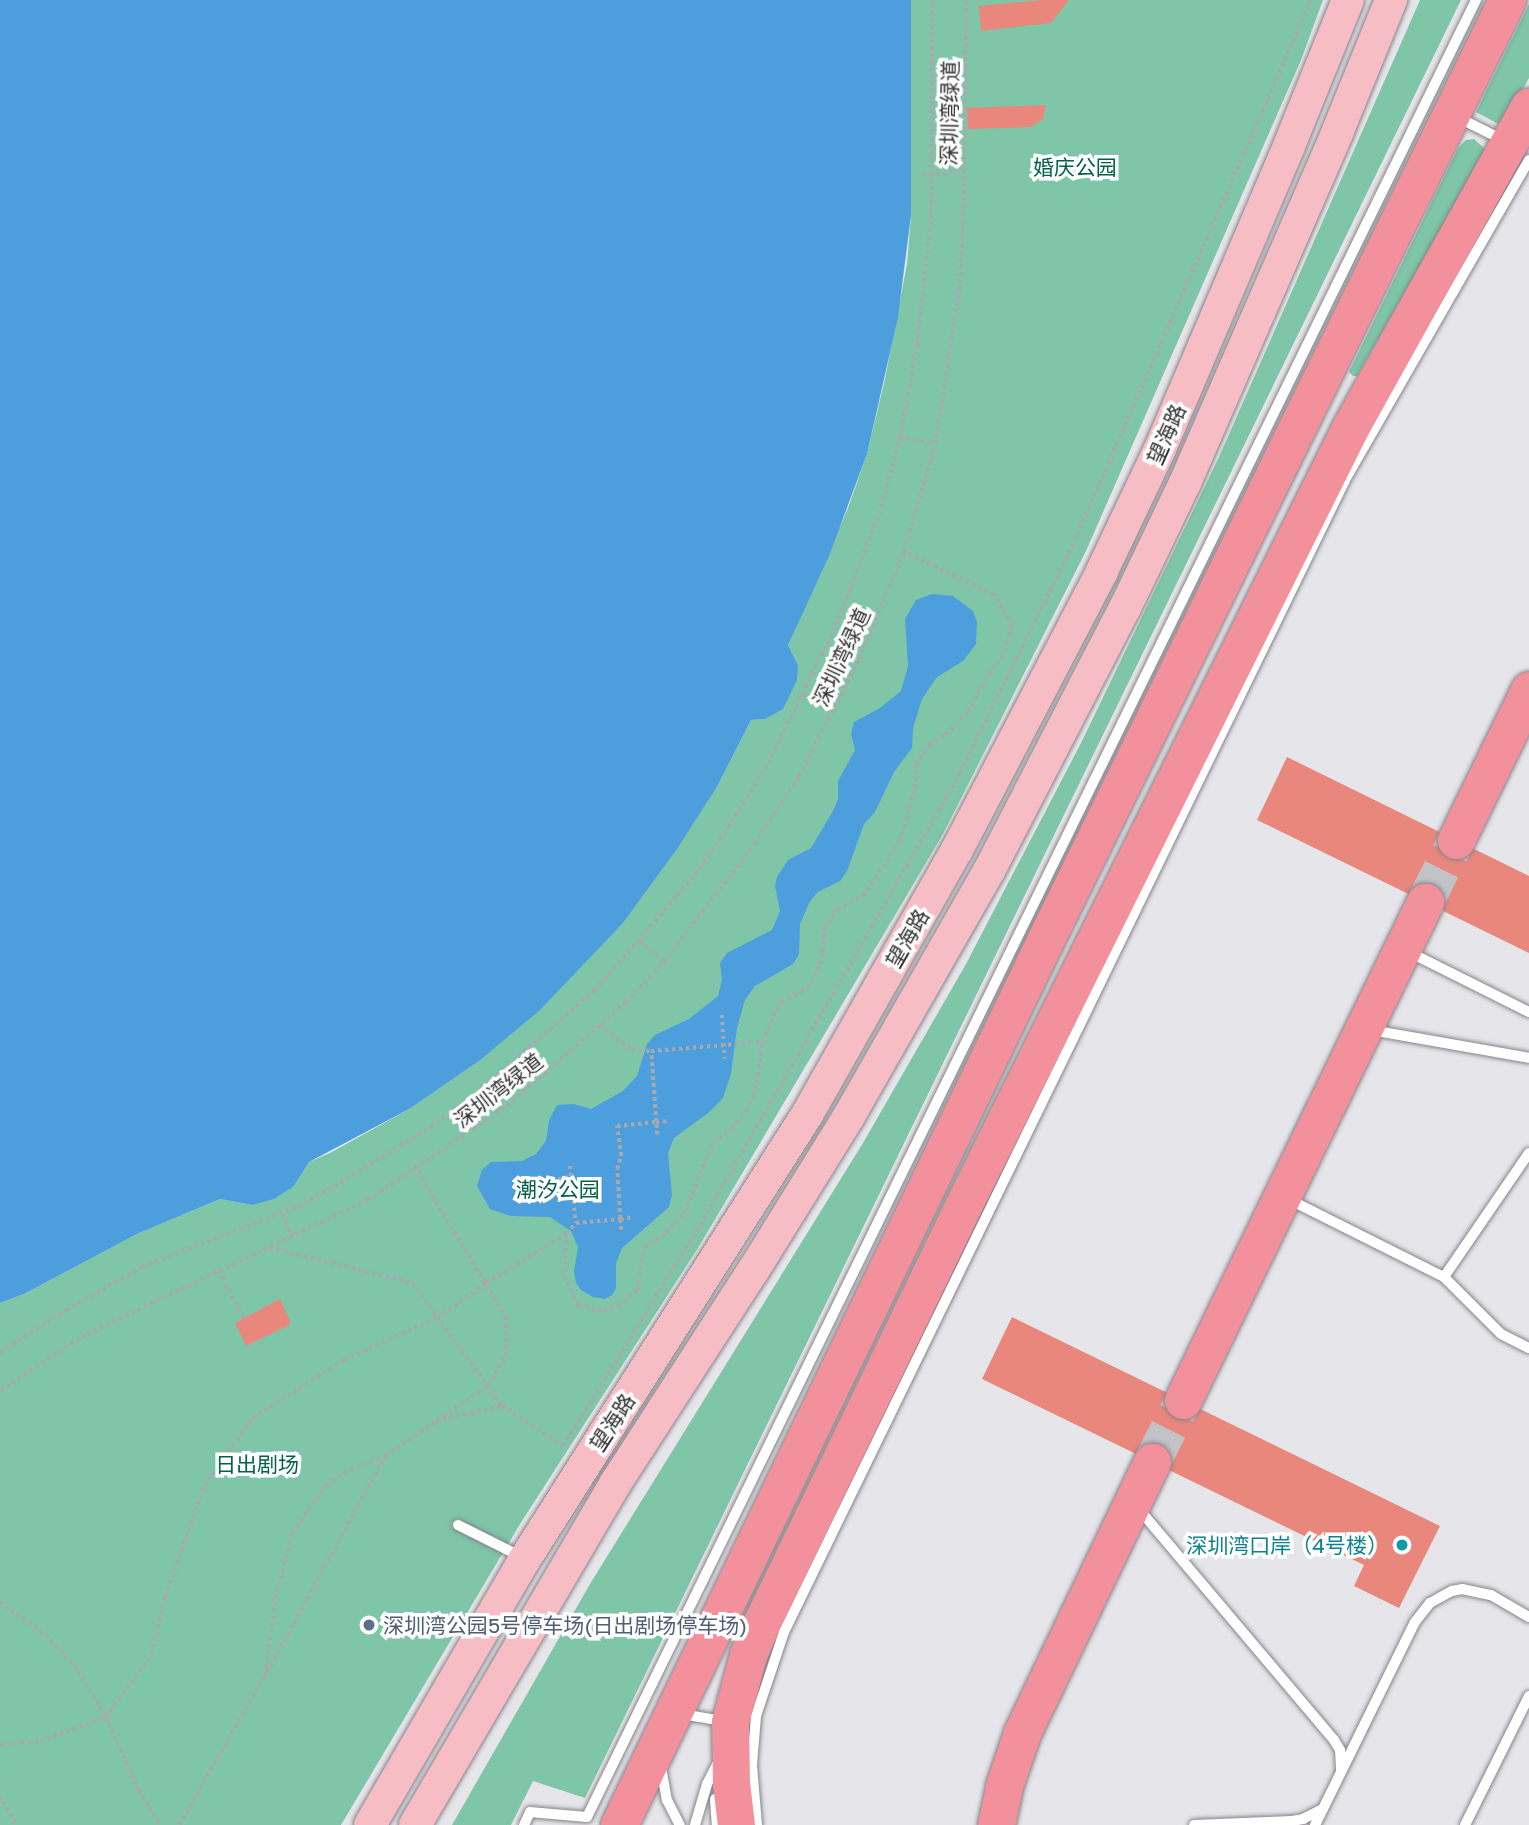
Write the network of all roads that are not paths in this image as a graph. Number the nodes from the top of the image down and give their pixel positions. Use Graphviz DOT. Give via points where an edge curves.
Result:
graph roads {
  1 [pos="1348,0"];
  2 [pos="1391,0"];
  3 [pos="1476,0"];
  4 [pos="1507,0"];
  5 [pos="1529,107"];
  6 [pos="1450,115"];
  7 [pos="1519,152"];
  8 [pos="1457,259"];
  9 [pos="1526,705"];
  10 [pos="1457,840"];
  11 [pos="1425,902"];
  12 [pos="1402,949"];
  13 [pos="1529,1012"];
  14 [pos="1364,1028"];
  15 [pos="1529,1058"];
  16 [pos="1529,1153"];
  17 [pos="1282,1196"];
  18 [pos="1444,1277"];
  19 [pos="1529,1348"];
  20 [pos="1182,1400"];
  21 [pos="1152,1462"];
  22 [pos="1133,1502"];
  23 [pos="458,1525"];
  24 [pos="525,1559"];
  25 [pos="1529,1617"];
  26 [pos="1529,1696"];
  27 [pos="675,1714"];
  28 [pos="724,1747"];
  29 [pos="657,1749"];
  30 [pos="1340,1774"];
  31 [pos="1323,1808"];
  32 [pos="370,1825"];
  33 [pos="415,1825"];
  34 [pos="524,1825"];
  35 [pos="620,1825"];
  36 [pos="680,1825"];
  37 [pos="695,1825"];
  38 [pos="717,1825"];
  39 [pos="736,1825"];
  40 [pos="757,1825"];
  41 [pos="996,1825"];
  42 [pos="1194,1825"];
  43 [pos="1315,1825"];
  44 [pos="1465,1825"];
  1 -- 24 [label="main road, 望海路" via="1159,451 1048,678 808,1113 722,1252 575,1453"];
  2 -- 33 [label="main road, 望海路" via="1185,483 990,869 849,1116 615,1484"];
  3 -- 34 [label="lane" via="587,1817 530,1812"];
  4 -- 6 [label="highway"];
  5 -- 7 [label="highway"];
  6 -- 7 [label="lane" via="1471,122"];
  6 -- 27 [label="highway" via="1044,943"];
  7 -- 8 [label="highway"];
  8 -- 28 [label="highway" via="1350,428 963,1206 761,1624 748,1655"];
  8 -- 40 [label="lane" via="784,1632 756,1716 752,1765"];
  9 -- 10 [label="highway"];
  11 -- 12 [label="highway"];
  12 -- 13 [label="lane"];
  12 -- 14 [label="highway"];
  14 -- 15 [label="lane"];
  14 -- 17 [label="highway"];
  16 -- 18 [label="lane"];
  17 -- 18 [label="lane"];
  17 -- 20 [label="highway"];
  18 -- 19 [label="lane" via="1500,1334"];
  21 -- 22 [label="highway"];
  22 -- 30 [label="lane" via="1334,1740 1342,1760"];
  22 -- 41 [label="highway" via="1022,1733"];
  23 -- 24 [label="lane"];
  24 -- 32 [label="main road, 望海路"];
  25 -- 30 [label="lane" via="1492,1595 1462,1589 1430,1603 1415,1622"];
  26 -- 44 [label="lane"];
  27 -- 28 [label="lane"];
  27 -- 29 [label="highway"];
  28 -- 37 [label="lane"];
  28 -- 38 [label="lane"];
  28 -- 39 [label="highway"];
  29 -- 35 [label="highway"];
  29 -- 36 [label="lane" via="667,1800"];
  30 -- 31 [label="lane"];
  31 -- 42 [label="lane" via="1303,1819"];
  31 -- 43 [label="lane"];
}
